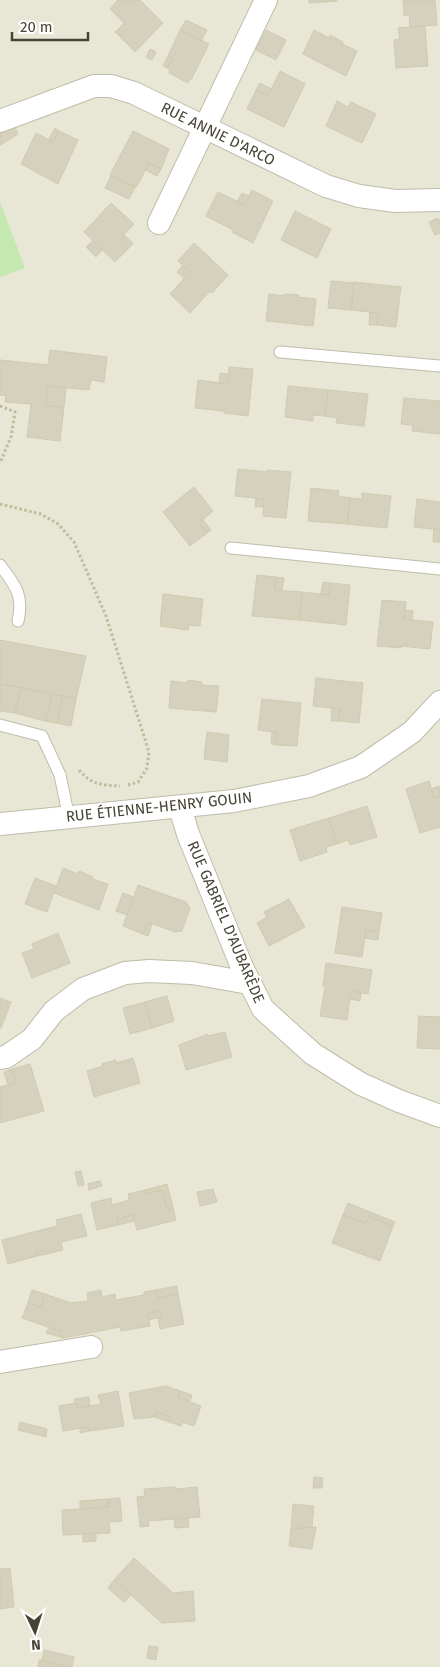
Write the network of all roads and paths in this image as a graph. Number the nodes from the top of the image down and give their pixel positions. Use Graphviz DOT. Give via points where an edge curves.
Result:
graph roads {
  1 [pos="266,0"];
  2 [pos="0,121"];
  3 [pos="205,128"];
  4 [pos="440,200"];
  5 [pos="159,223"];
  6 [pos="280,352"];
  7 [pos="440,366"];
  8 [pos="0,406"];
  9 [pos="0,463"];
  10 [pos="0,504"];
  11 [pos="231,548"];
  12 [pos="0,565"];
  13 [pos="440,569"];
  14 [pos="18,621"];
  15 [pos="440,702"];
  16 [pos="0,725"];
  17 [pos="73,763"];
  18 [pos="180,806"];
  19 [pos="69,818"];
  20 [pos="0,824"];
  21 [pos="249,983"];
  22 [pos="0,1058"];
  23 [pos="440,1116"];
  24 [pos="91,1347"];
  25 [pos="0,1362"];
  1 -- 3 [label="street"];
  2 -- 3 [label="street, RUE ANNIE D'ARCO" via="94,86 111,86 134,93"];
  3 -- 4 [label="street, RUE ANNIE D'ARCO" via="326,186 359,196 395,201"];
  3 -- 5 [label="street"];
  6 -- 7 [label="lane"];
  8 -- 9 [label="path" via="15,412 11,436"];
  10 -- 17 [label="path" via="41,514 58,524 74,542 106,616 149,752 146,768 138,782 123,787 96,784"];
  11 -- 13 [label="lane"];
  12 -- 14 [label="lane" via="15,585 21,607"];
  15 -- 18 [label="street, RUE ÉTIENNE-HENRY GOUIN" via="412,732 361,767 309,786 234,802"];
  16 -- 19 [label="lane" via="42,736 60,775"];
  18 -- 19 [label="street, RUE ÉTIENNE-HENRY GOUIN"];
  18 -- 21 [label="street, RUE GABRIEL D'AUBARÈDE" via="188,834"];
  19 -- 20 [label="street, RUE ÉTIENNE-HENRY GOUIN"];
  21 -- 22 [label="street" via="192,973 125,973 83,989 54,1011 32,1039"];
  21 -- 23 [label="street, RUE GABRIEL D'AUBARÈDE" via="263,1009 313,1054 361,1084"];
  24 -- 25 [label="street"];
}
